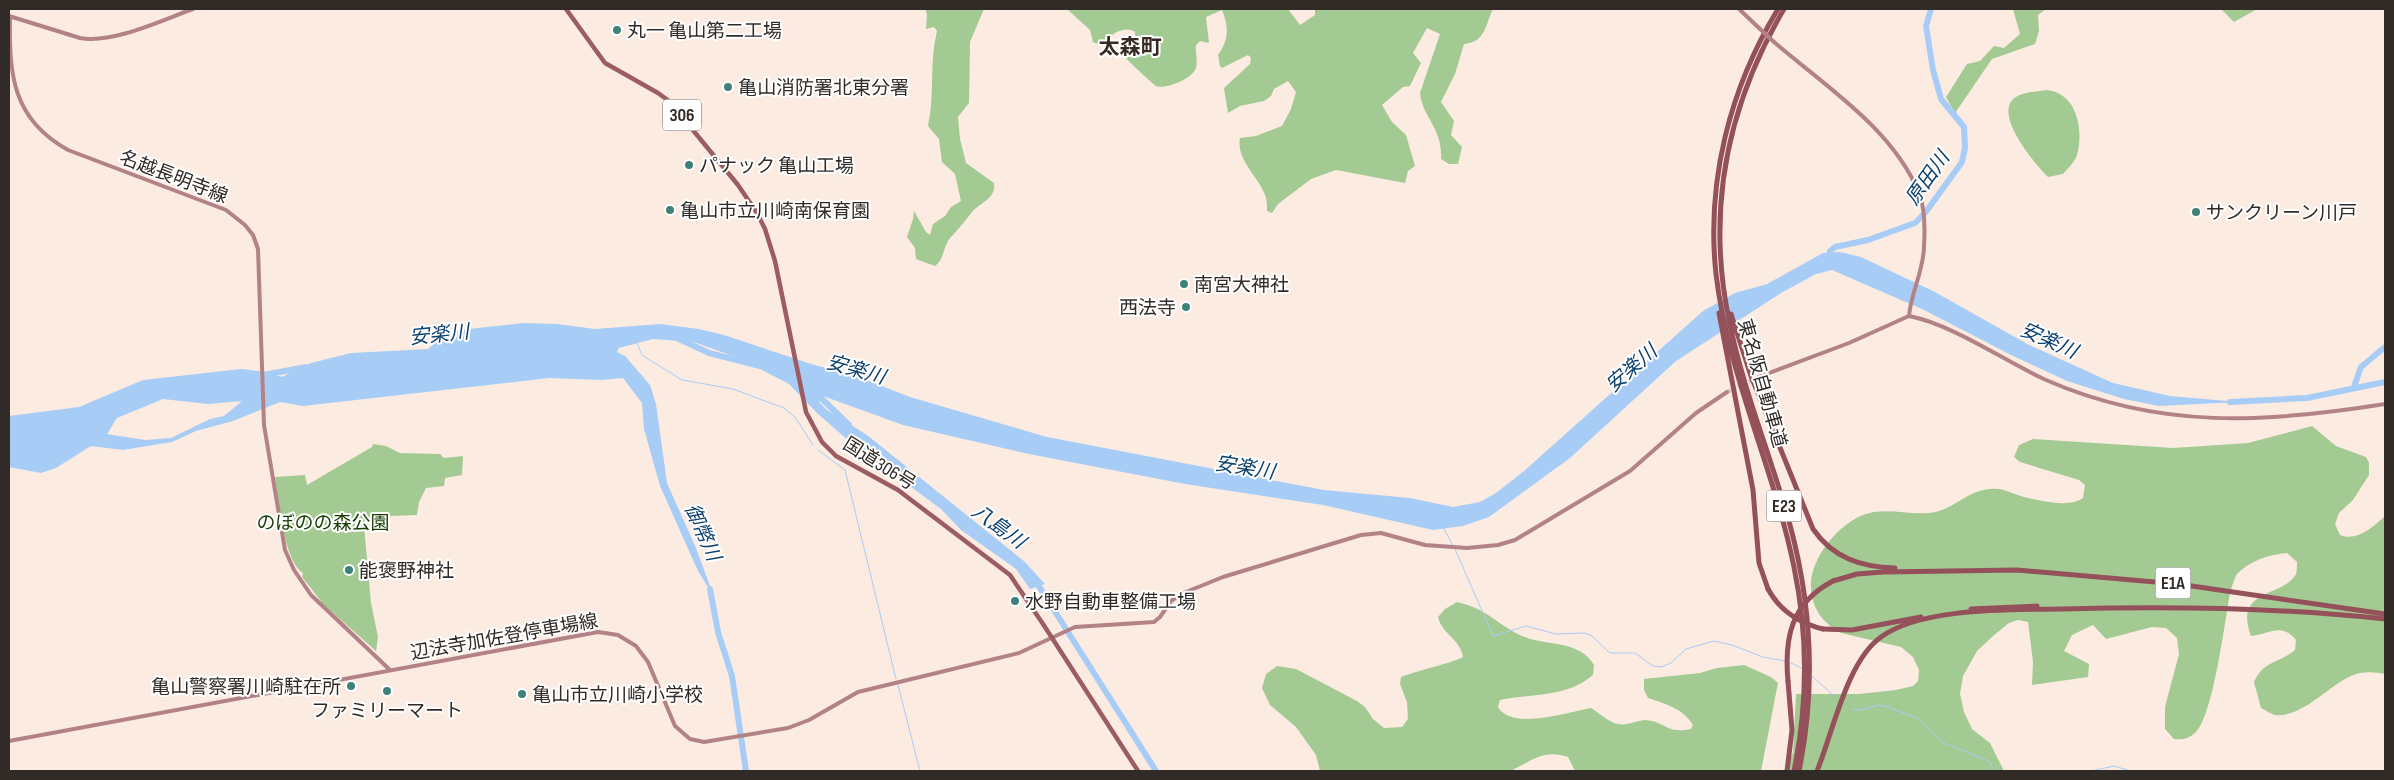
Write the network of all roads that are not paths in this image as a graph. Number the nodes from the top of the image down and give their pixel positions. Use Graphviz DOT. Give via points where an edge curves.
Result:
graph roads {
  1 [pos="194,9"];
  2 [pos="566,9"];
  3 [pos="1739,9"];
  4 [pos="1778,9"];
  5 [pos="1784,9"];
  6 [pos="10,16"];
  7 [pos="1719,284"];
  8 [pos="1909,316"];
  9 [pos="1733,352"];
  10 [pos="1756,378"];
  11 [pos="1727,392"];
  12 [pos="2385,404"];
  13 [pos="1958,570"];
  14 [pos="2068,609"];
  15 [pos="2385,614"];
  16 [pos="2385,619"];
  17 [pos="1052,636"];
  18 [pos="390,670"];
  19 [pos="1808,682"];
  20 [pos="9,741"];
  21 [pos="1138,771"];
  22 [pos="1787,771"];
  23 [pos="1794,771"];
  24 [pos="1799,771"];
  25 [pos="1817,771"];
  1 -- 6 [label="main road, 名越長明寺線" via="128,32 92,40"];
  2 -- 17 [label="highway, 国道306号 / 306" via="605,64 666,98 757,213 775,261 806,412 822,442 836,456 898,490 1006,572"];
  3 -- 8 [label="main road, bridge" via="1884,137 1906,168 1918,190 1924,251"];
  4 -- 7 [label="highway, 東名阪自動車道 / E23" via="1746,70 1728,126 1717,187 1715,253"];
  5 -- 7 [label="highway, 東名阪自動車道 / E23" via="1744,90 1728,145 1720,205"];
  6 -- 18 [label="main road, 名越長明寺線" via="12,81 27,114 47,136 74,152 226,210 251,232 258,254 264,425 282,539 289,560 320,605"];
  7 -- 9 [label="highway, 東名阪自動車道 / E23"];
  7 -- 9 [label="highway"];
  8 -- 10 [label="main road"];
  8 -- 12 [label="main road" via="1959,336 2067,388 2120,406 2158,414 2200,419 2256,418"];
  9 -- 13 [label="highway" via="1771,426 1813,529 1832,550 1859,564 1880,568"];
  9 -- 14 [label="highway, bridge" via="1741,435 1754,495 1759,563 1772,595 1788,614 1814,627 1835,631 1972,609 2021,606"];
  9 -- 19 [label="highway, 東名阪自動車道 / E23" via="1794,566"];
  11 -- 17 [label="main road, 辺法寺加佐登停車場線" via="1696,413 1630,471 1531,532 1498,545 1450,548 1381,533 1367,534 1215,580 1176,596 1154,622 1075,627"];
  13 -- 15 [label="highway, E1A" via="2056,572 2178,584"];
  13 -- 22 [label="highway, bridge" via="1866,573 1833,581 1810,597 1794,620 1787,645 1792,730"];
  14 -- 16 [label="highway, E1A" via="2249,608"];
  14 -- 25 [label="highway, E1A" via="2003,610 1943,616 1910,623 1880,637 1864,653 1851,676"];
  17 -- 18 [label="main road, 辺法寺加佐登停車場線" via="1019,653 858,692 788,728 720,740 699,741 680,731 644,655 633,643 613,633 588,633"];
  17 -- 21 [label="highway, 国道306号 / 306"];
  18 -- 20 [label="main road, 辺法寺加佐登停車場線"];
  19 -- 23 [label="highway, 東名阪自動車道 / E23"];
  19 -- 24 [label="highway, 東名阪自動車道 / E23" via="1808,715"];
}
